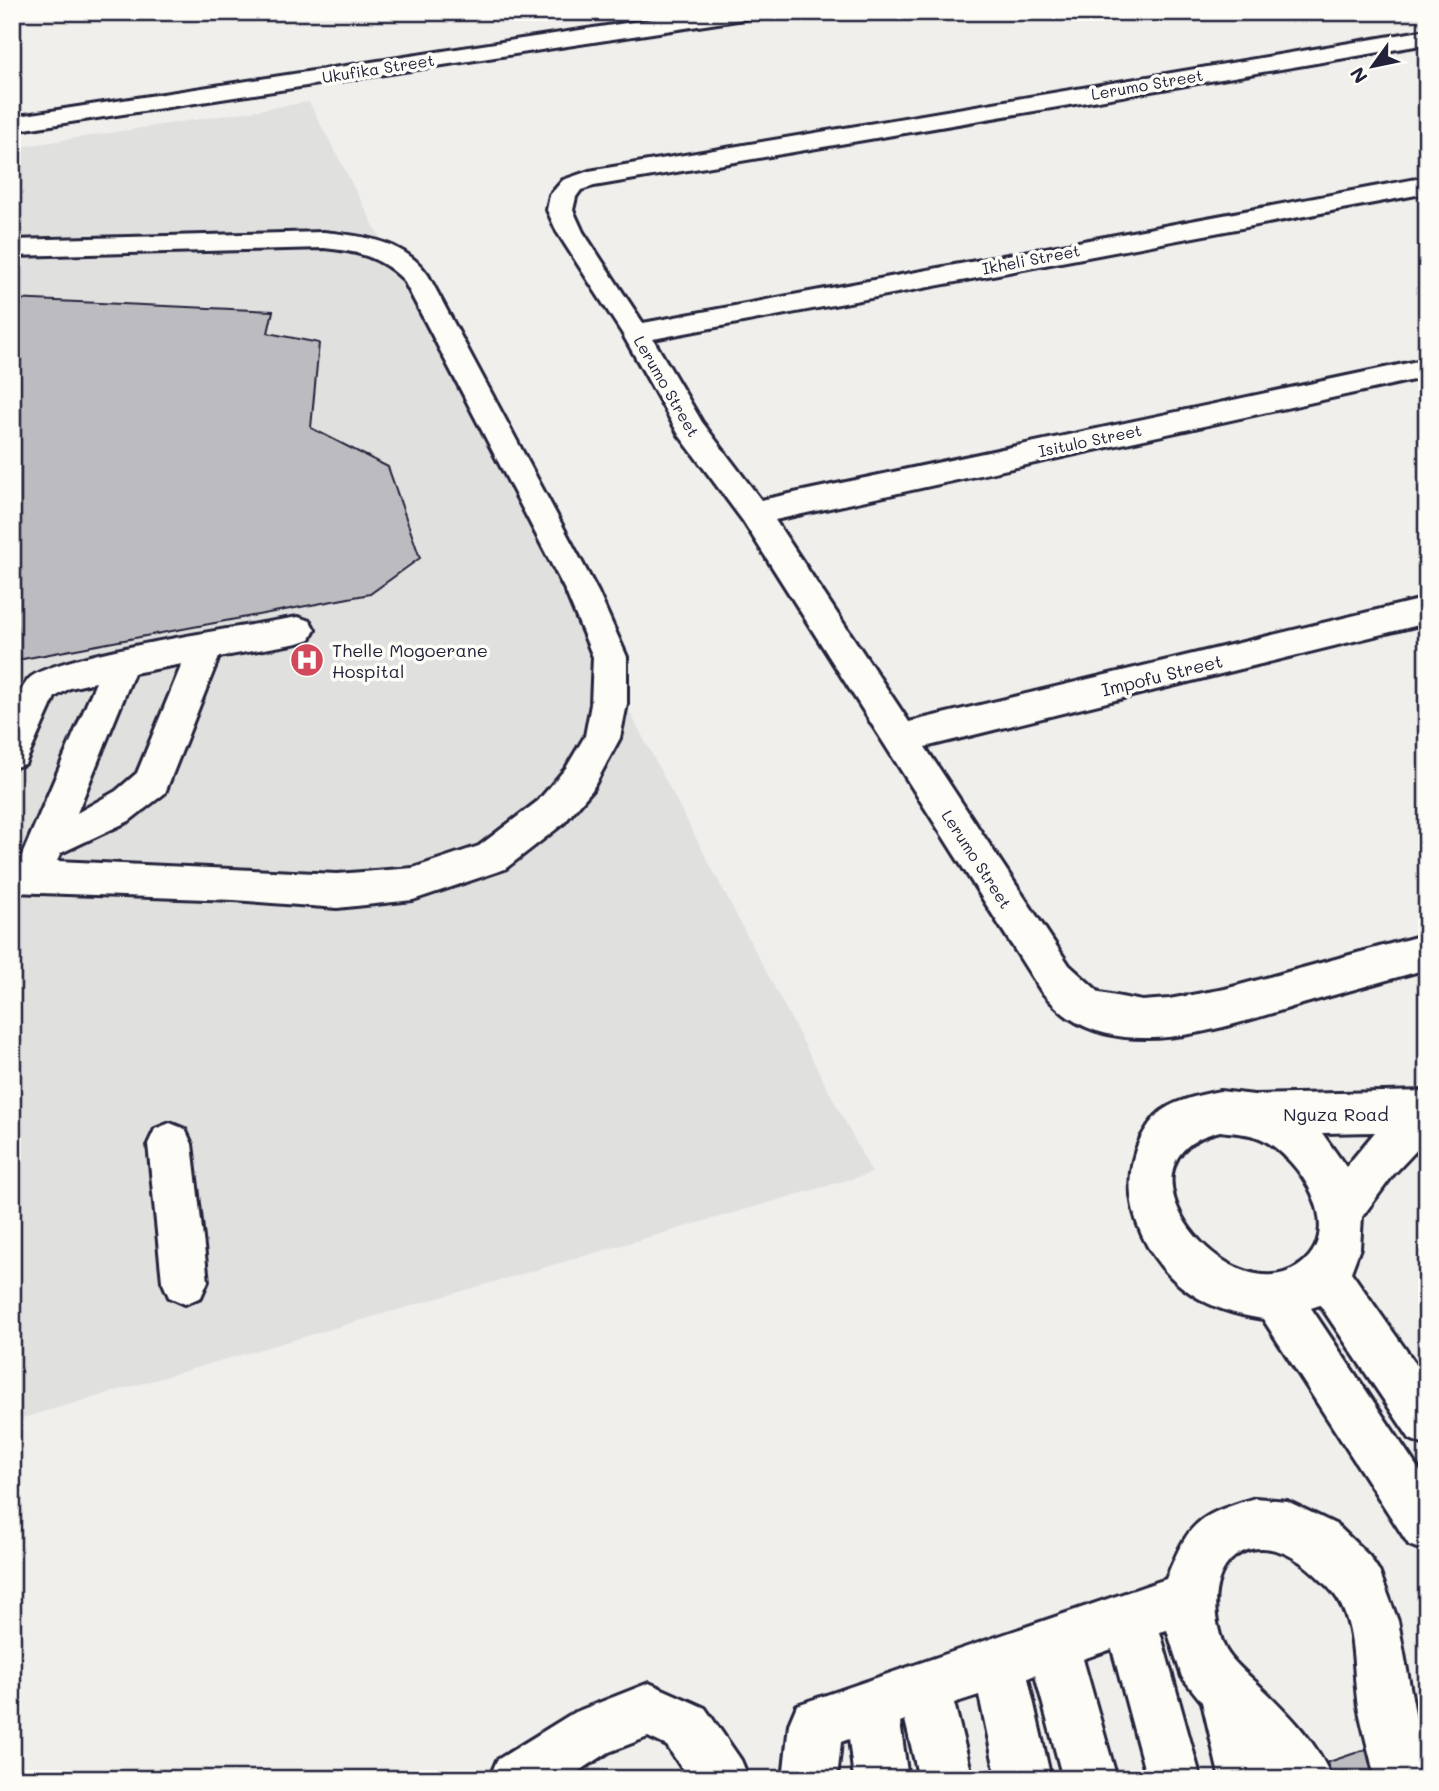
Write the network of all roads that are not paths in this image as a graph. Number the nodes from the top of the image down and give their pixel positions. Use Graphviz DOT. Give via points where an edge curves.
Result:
graph roads {
  1 [pos="568,12"];
  2 [pos="744,12"];
  3 [pos="1427,37"];
  4 [pos="570,38"];
  5 [pos="12,124"];
  6 [pos="1427,184"];
  7 [pos="12,248"];
  8 [pos="636,333"];
  9 [pos="1427,368"];
  10 [pos="754,513"];
  11 [pos="1427,610"];
  12 [pos="298,630"];
  13 [pos="206,647"];
  14 [pos="121,662"];
  15 [pos="898,739"];
  16 [pos="12,754"];
  17 [pos="47,842"];
  18 [pos="22,876"];
  19 [pos="1427,951"];
  20 [pos="1425,1112"];
  21 [pos="1249,1114"];
  22 [pos="170,1144"];
  23 [pos="1341,1209"];
  24 [pos="1325,1273"];
  25 [pos="185,1281"];
  26 [pos="1276,1297"];
  27 [pos="1427,1422"];
  28 [pos="1427,1527"];
  29 [pos="1188,1597"];
  30 [pos="1130,1617"];
  31 [pos="1053,1643"];
  32 [pos="998,1662"];
  33 [pos="1225,1685"];
  34 [pos="924,1687"];
  35 [pos="871,1705"];
  36 [pos="716,1777"];
  37 [pos="516,1779"];
  38 [pos="810,1779"];
  39 [pos="880,1779"];
  40 [pos="946,1779"];
  41 [pos="1024,1779"];
  42 [pos="1090,1779"];
  43 [pos="1174,1779"];
  44 [pos="1247,1779"];
  45 [pos="1305,1779"];
  46 [pos="1402,1779"];
  1 -- 4 [label="street"];
  2 -- 4 [label="street, Ukufika Street"];
  3 -- 8 [label="street, Lerumo Street" via="572,184 563,195 560,210"];
  4 -- 5 [label="street, Ukufika Street"];
  6 -- 8 [label="street, Ikheli Street"];
  7 -- 18 [label="street" via="324,240 366,244 395,256 414,275 582,592 610,657 609,704 602,738 579,779 551,811 492,858 413,884 337,891"];
  8 -- 10 [label="street, Lerumo Street" via="690,428"];
  9 -- 10 [label="street, Isitulo Street"];
  10 -- 15 [label="street, Lerumo Street"];
  11 -- 15 [label="street, Impofu Street"];
  12 -- 13 [label="street"];
  13 -- 14 [label="street"];
  13 -- 17 [label="street" via="152,782 91,824"];
  14 -- 16 [label="street" via="61,677 41,688"];
  14 -- 17 [label="street"];
  15 -- 19 [label="street, Lerumo Street" via="1055,978 1092,1009 1159,1018 1204,1014"];
  17 -- 18 [label="street"];
  20 -- 21 [label="street, Nguza Road"];
  20 -- 23 [label="street, Nguza Road" via="1378,1160"];
  21 -- 23 [label="street" via="1278,1125 1304,1144 1334,1185"];
  21 -- 26 [label="street" via="1220,1111 1194,1118 1172,1131 1157,1152 1150,1179 1153,1208 1166,1237 1195,1270 1245,1295"];
  22 -- 25 [label="street"];
  23 -- 24 [label="street" via="1339,1243"];
  24 -- 26 [label="street" via="1303,1289"];
  24 -- 27 [label="street"];
  26 -- 28 [label="street"];
  29 -- 30 [label="street"];
  29 -- 33 [label="street" via="1190,1627 1202,1661"];
  29 -- 46 [label="street" via="1205,1548 1244,1522 1272,1521 1301,1530 1329,1549 1352,1575 1369,1608"];
  30 -- 31 [label="street"];
  30 -- 43 [label="street"];
  31 -- 32 [label="street"];
  31 -- 42 [label="street"];
  32 -- 34 [label="street"];
  32 -- 41 [label="street"];
  33 -- 44 [label="street"];
  33 -- 45 [label="street" via="1276,1739"];
  34 -- 35 [label="street"];
  34 -- 40 [label="street"];
  35 -- 38 [label="street" via="816,1724"];
  35 -- 39 [label="street"];
  36 -- 37 [label="street" via="686,1727 649,1710 592,1732"];
}
